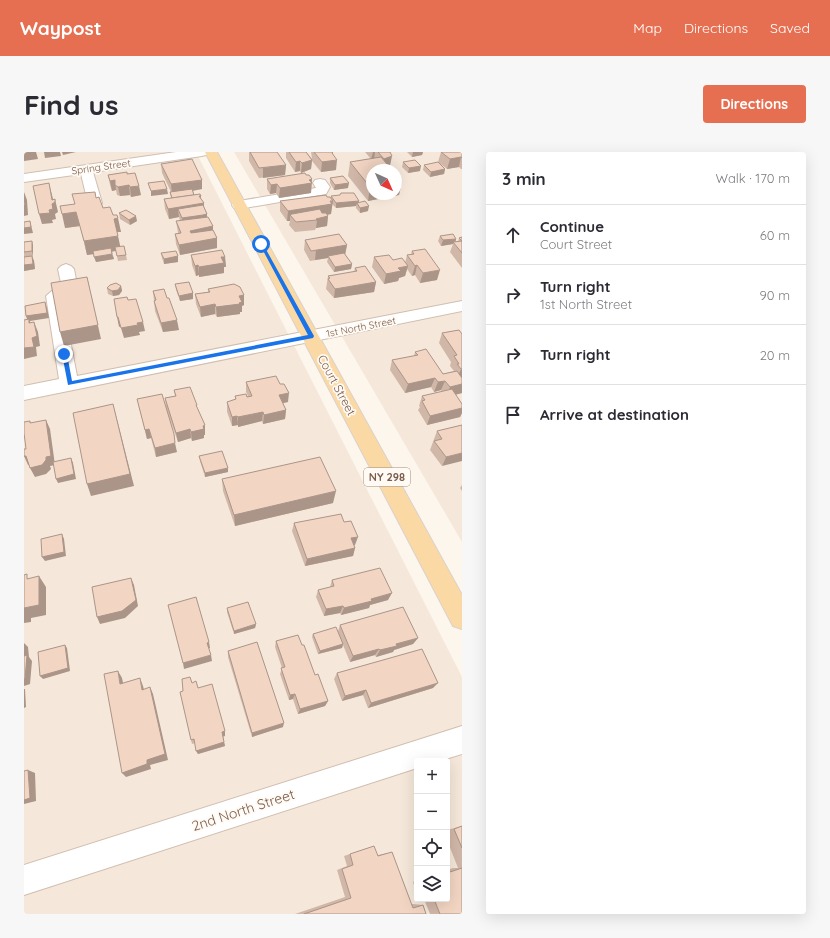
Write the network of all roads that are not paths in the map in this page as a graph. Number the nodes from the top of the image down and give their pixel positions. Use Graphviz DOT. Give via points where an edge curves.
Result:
graph roads {
  1 [pos="202,152"];
  2 [pos="211,152"];
  3 [pos="86,169"];
  4 [pos="24,178"];
  5 [pos="320,183"];
  6 [pos="95,203"];
  7 [pos="240,205"];
  8 [pos="66,269"];
  9 [pos="462,306"];
  10 [pos="311,336"];
  11 [pos="70,384"];
  12 [pos="24,393"];
  13 [pos="462,618"];
  14 [pos="462,740"];
  15 [pos="24,880"];
  1 -- 3 [label="street, Spring Street"];
  2 -- 7 [label="main road, Court Street / NY 298"];
  3 -- 4 [label="street, Spring Street"];
  3 -- 6 [label="street"];
  5 -- 7 [label="street" via="323,188 321,191"];
  7 -- 10 [label="main road, Court Street / NY 298"];
  8 -- 11 [label="street" via="69,285 54,296"];
  9 -- 10 [label="street, 1st North Street"];
  10 -- 11 [label="street, 1st North Street"];
  10 -- 13 [label="main road, Court Street / NY 298"];
  11 -- 12 [label="street, 1st North Street"];
  14 -- 15 [label="street, 2nd North Street"];
}
